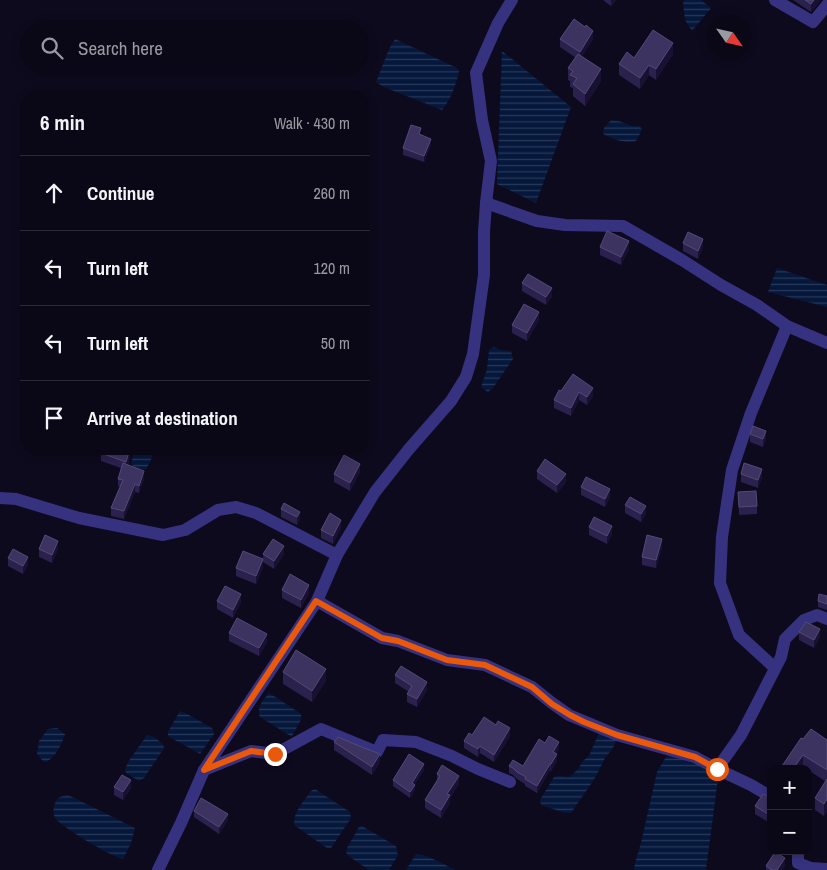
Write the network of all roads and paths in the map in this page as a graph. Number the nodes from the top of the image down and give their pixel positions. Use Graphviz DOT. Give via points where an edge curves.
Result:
graph roads {
  1 [pos="512,0"];
  2 [pos="775,0"];
  3 [pos="827,5"];
  4 [pos="486,202"];
  5 [pos="787,326"];
  6 [pos="827,344"];
  7 [pos="0,498"];
  8 [pos="337,555"];
  9 [pos="316,601"];
  10 [pos="827,619"];
  11 [pos="775,668"];
  12 [pos="717,769"];
  13 [pos="204,770"];
  14 [pos="510,782"];
  15 [pos="767,794"];
  16 [pos="798,855"];
  17 [pos="827,869"];
  18 [pos="158,870"];
  1 -- 4 [label="street" via="476,73 491,161"];
  2 -- 3 [label="street" via="813,22"];
  4 -- 5 [label="street" via="537,221 623,226"];
  4 -- 8 [label="street" via="484,275 466,377 451,401 375,492"];
  5 -- 6 [label="street"];
  5 -- 11 [label="street" via="751,413 732,470 722,537 720,582 739,635"];
  7 -- 8 [label="street" via="16,499 79,518 163,535 185,530 218,510 236,507 256,513"];
  8 -- 9 [label="street"];
  9 -- 12 [label="street" via="382,638 447,660 485,665 532,687 552,704 577,718 617,735 695,757"];
  9 -- 13 [label="street"];
  10 -- 11 [label="street" via="817,616 804,620 786,639"];
  11 -- 12 [label="street" via="740,735"];
  12 -- 15 [label="street"];
  13 -- 14 [label="street" via="251,751 275,754 321,729 377,752 383,740 416,742"];
  13 -- 18 [label="street"];
  16 -- 17 [label="street" via="798,863"];
}
